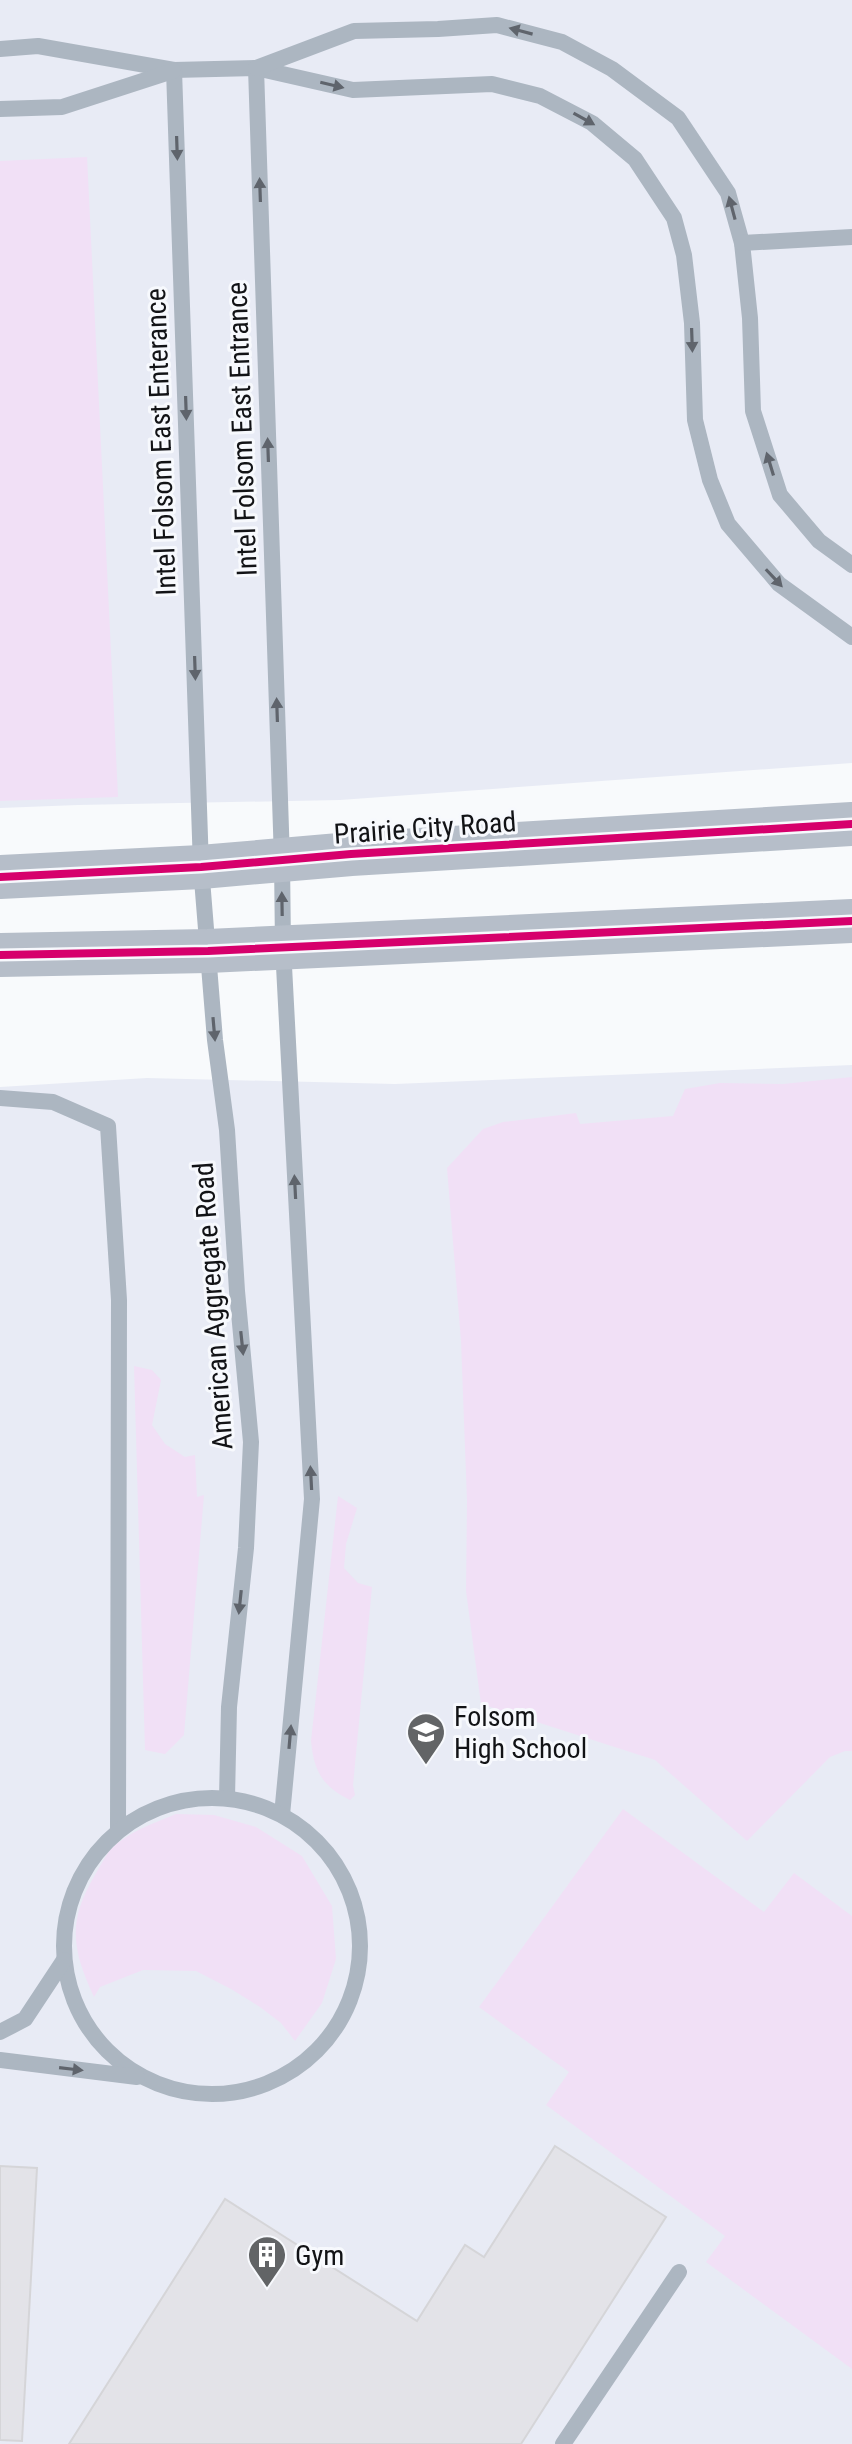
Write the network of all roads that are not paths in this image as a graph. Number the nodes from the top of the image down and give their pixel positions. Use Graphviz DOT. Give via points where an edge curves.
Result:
graph roads {
  1 [pos="0,49"];
  2 [pos="256,68"];
  3 [pos="174,70"];
  4 [pos="0,109"];
  5 [pos="852,237"];
  6 [pos="742,243"];
  7 [pos="852,565"];
  8 [pos="852,637"];
  9 [pos="201,812"];
  10 [pos="852,824"];
  11 [pos="282,860"];
  12 [pos="201,867"];
  13 [pos="0,877"];
  14 [pos="852,921"];
  15 [pos="283,947"];
  16 [pos="208,951"];
  17 [pos="0,955"];
  18 [pos="0,1098"];
  19 [pos="227,1798"];
  20 [pos="282,1815"];
  21 [pos="118,1831"];
  22 [pos="64,1960"];
  23 [pos="0,2032"];
  24 [pos="0,2060"];
  25 [pos="142,2077"];
  26 [pos="679,2272"];
  27 [pos="563,2444"];
  1 -- 3 [label="lane" via="38,46"];
  2 -- 3 [label="lane"];
  6 -- 2 [label="lane, one-way" via="728,193 678,118 612,69 562,42 497,25 354,31"];
  2 -- 8 [label="lane, one-way" via="353,90 492,84 540,96 592,123 635,159 674,218 684,255 695,420 728,524 779,584"];
  11 -- 2 [label="lane, Intel Folsom East Entrance, one-way"];
  3 -- 4 [label="lane" via="62,107"];
  3 -- 9 [label="lane, Intel Folsom East Enterance, one-way"];
  5 -- 6 [label="lane"];
  7 -- 6 [label="lane, one-way" via="819,541 780,495 753,411"];
  9 -- 12 [label="lane, American Aggregate Road"];
  10 -- 11 [label="main road, Prairie City Road"];
  11 -- 12 [label="main road, Prairie City Road"];
  15 -- 11 [label="lane, Intel Folsom East Entrance, one-way"];
  12 -- 13 [label="main road, Prairie City Road"];
  12 -- 16 [label="lane, American Aggregate Road"];
  14 -- 15 [label="main road"];
  15 -- 16 [label="main road"];
  20 -- 15 [label="lane, Intel Folsom East Entrance, one-way" via="312,1499"];
  16 -- 17 [label="main road"];
  16 -- 19 [label="lane, American Aggregate Road, one-way" via="251,1442 229,1707"];
  18 -- 21 [label="lane" via="53,1102 108,1126 119,1300"];
  19 -- 20 [label="lane"];
  19 -- 21 [label="lane" via="169,1803"];
  20 -- 25 [label="lane" via="327,1851 342,1873 359,1921 358,1974 337,2025 299,2066 249,2090 195,2094"];
  21 -- 22 [label="lane" via="97,1851 70,1902"];
  22 -- 23 [label="lane" via="25,2019"];
  22 -- 25 [label="lane" via="81,2016 117,2061"];
  24 -- 25 [label="lane, one-way"];
  26 -- 27 [label="lane"];
}
